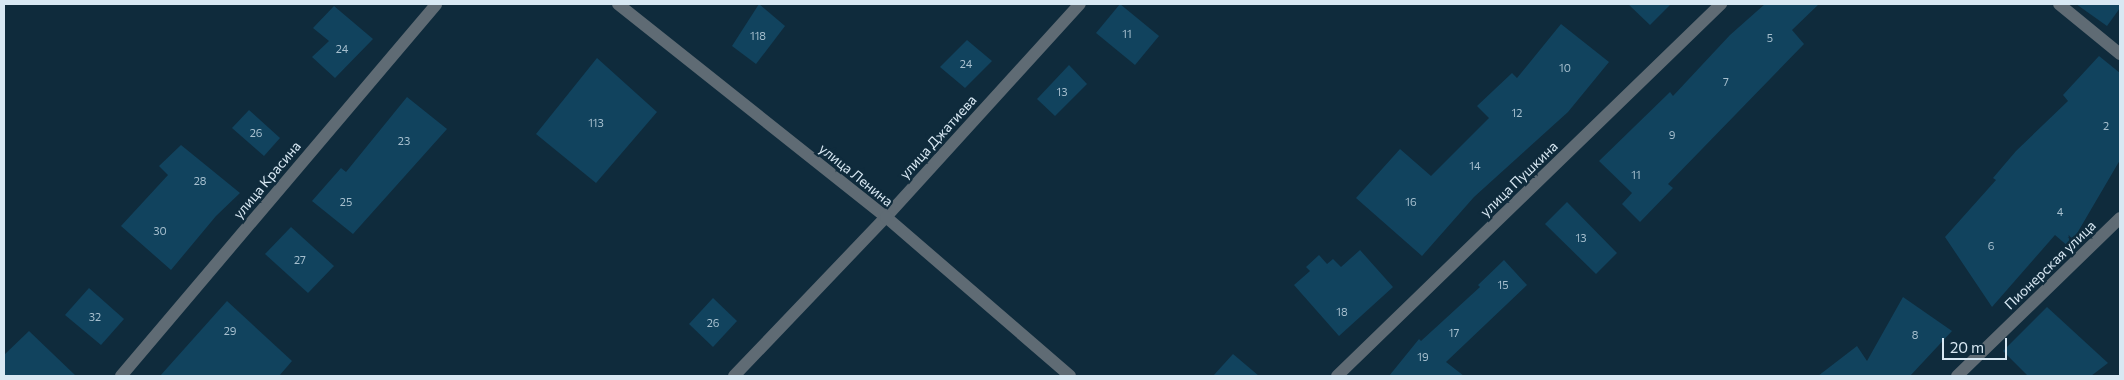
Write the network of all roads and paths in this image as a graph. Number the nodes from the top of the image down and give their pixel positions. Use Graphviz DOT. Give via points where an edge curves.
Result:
graph roads {
  1 [pos="436,4"];
  2 [pos="618,4"];
  3 [pos="1080,4"];
  4 [pos="1721,4"];
  5 [pos="2059,4"];
  6 [pos="2120,54"];
  7 [pos="886,217"];
  8 [pos="2120,218"];
  9 [pos="121,376"];
  10 [pos="734,376"];
  11 [pos="1070,376"];
  12 [pos="1337,376"];
  13 [pos="1957,376"];
  1 -- 9 [label="street, улица Красина"];
  2 -- 7 [label="street, улица Ленина"];
  3 -- 7 [label="street, улица Джатиева"];
  4 -- 12 [label="street, улица Пушкина"];
  5 -- 6 [label="street"];
  7 -- 10 [label="street, улица Джатиева"];
  7 -- 11 [label="street, улица Ленина"];
  8 -- 13 [label="street, Пионерская улица"];
}
